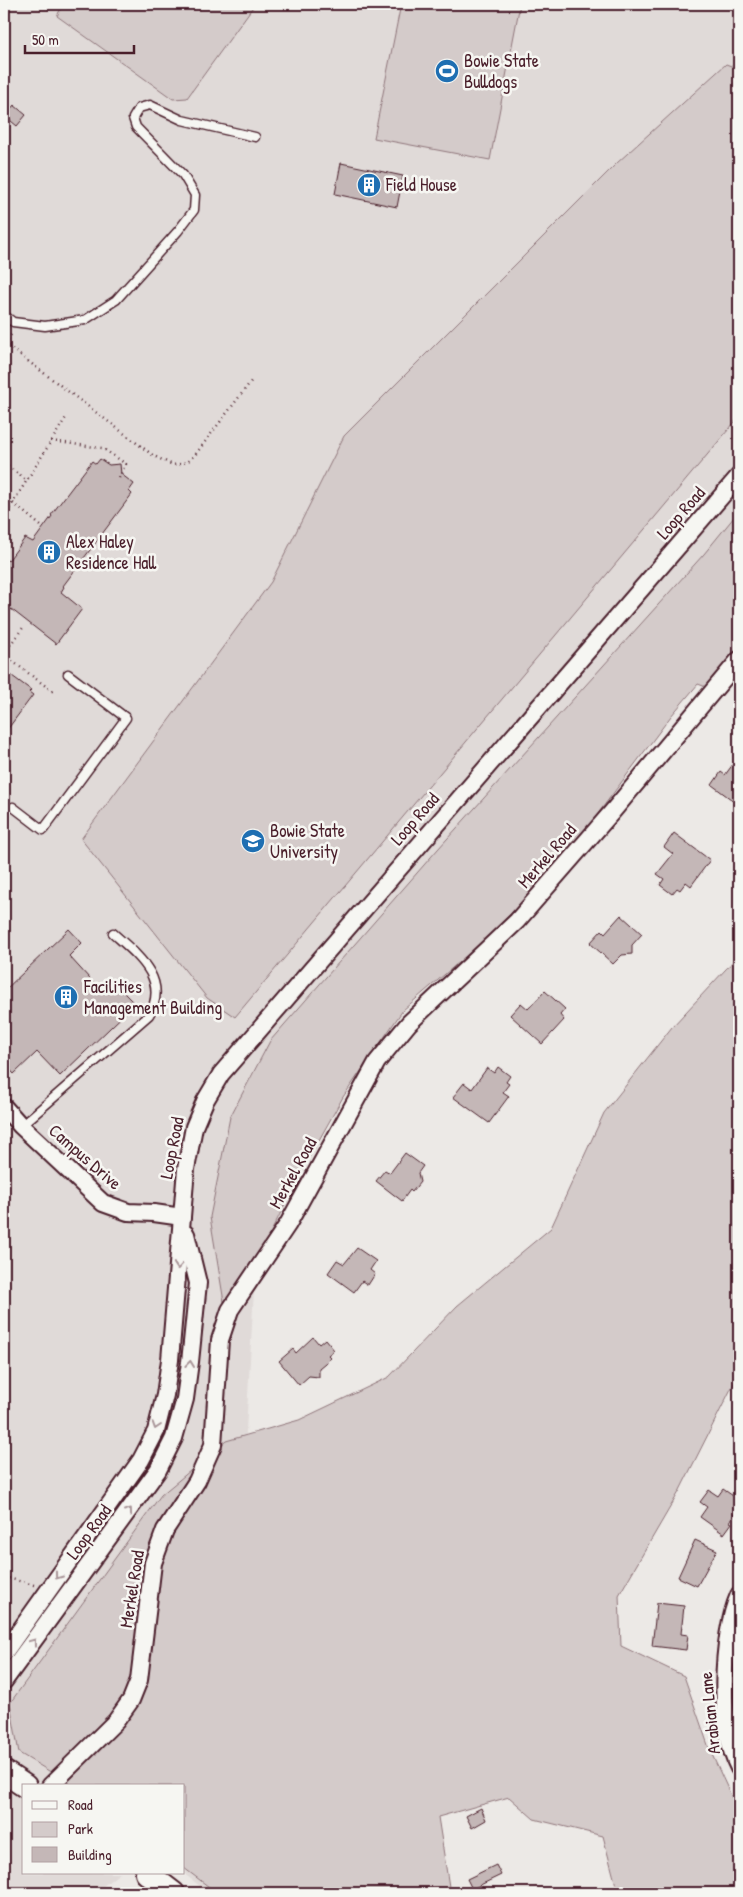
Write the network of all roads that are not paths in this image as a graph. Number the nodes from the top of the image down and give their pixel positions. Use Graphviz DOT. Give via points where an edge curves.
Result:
graph roads {
  1 [pos="255,137"];
  2 [pos="4,316"];
  3 [pos="739,476"];
  4 [pos="739,660"];
  5 [pos="68,674"];
  6 [pos="13,807"];
  7 [pos="112,933"];
  8 [pos="4,1107"];
  9 [pos="21,1126"];
  10 [pos="182,1217"];
  11 [pos="739,1595"];
  12 [pos="4,1653"];
  13 [pos="4,1681"];
  14 [pos="739,1768"];
  15 [pos="4,1772"];
  16 [pos="22,1784"];
  17 [pos="52,1784"];
  18 [pos="149,1874"];
  19 [pos="173,1893"];
  1 -- 2 [label="lane" via="182,120 150,105 138,108 133,118 136,127 182,175 195,195 194,210 116,300 85,320 45,326 13,322"];
  3 -- 10 [label="street, Loop Road" via="221,1074 194,1127"];
  4 -- 17 [label="street, Merkel Road" via="517,921 410,1023 376,1062 288,1224 230,1310 220,1340 213,1445 197,1481 165,1530 153,1563 139,1680 131,1700 116,1721"];
  5 -- 6 [label="lane" via="126,718 43,830"];
  7 -- 9 [label="lane" via="142,960 151,973 156,995 154,1006 149,1015"];
  8 -- 9 [label="street, Campus Drive"];
  9 -- 10 [label="street, Campus Drive" via="103,1203 128,1212"];
  10 -- 12 [label="street, Loop Road, one-way" via="170,1360 156,1431 141,1460"];
  13 -- 10 [label="street, Loop Road, one-way" via="158,1470 174,1438 185,1399 198,1284"];
  11 -- 14 [label="street, Arabian Lane" via="731,1617 724,1675 728,1726"];
  15 -- 16 [label="street"];
  18 -- 19 [label="street"];
}
